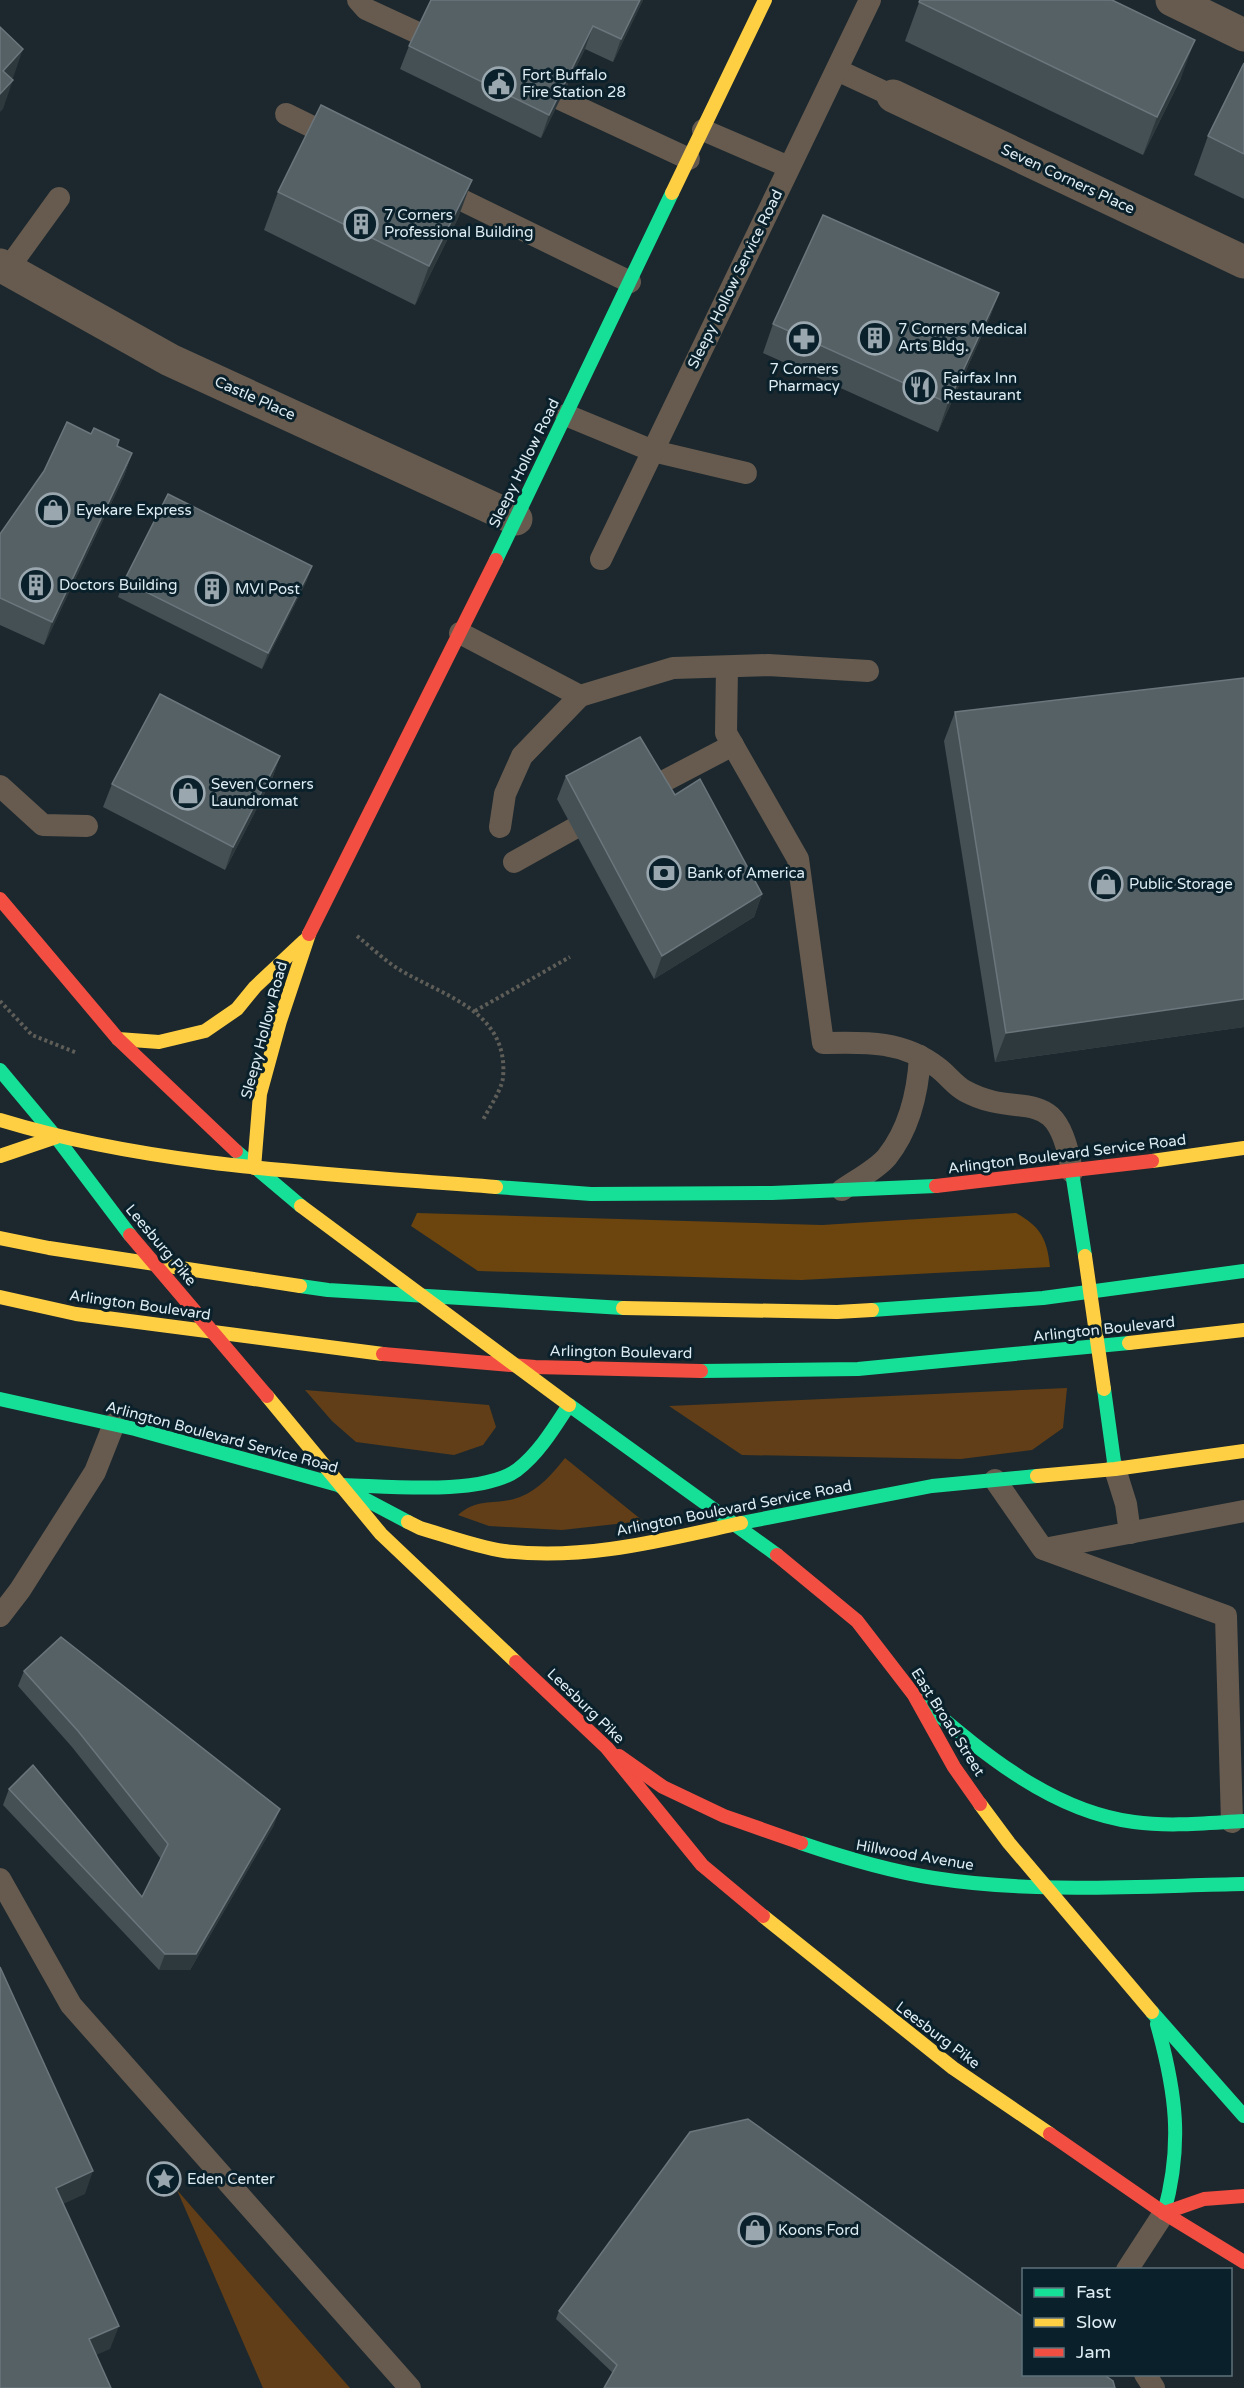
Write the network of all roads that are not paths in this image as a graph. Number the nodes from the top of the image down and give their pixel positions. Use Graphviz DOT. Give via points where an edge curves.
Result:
graph roads {
  1 [pos="358,0"];
  2 [pos="764,0"];
  3 [pos="870,0"];
  4 [pos="1172,0"];
  5 [pos="418,33"];
  6 [pos="1244,35"];
  7 [pos="837,70"];
  8 [pos="893,96"];
  9 [pos="560,99"];
  10 [pos="286,114"];
  11 [pos="703,130"];
  12 [pos="358,150"];
  13 [pos="689,159"];
  14 [pos="789,167"];
  15 [pos="421,180"];
  16 [pos="59,198"];
  17 [pos="1244,262"];
  18 [pos="3,268"];
  19 [pos="630,282"];
  20 [pos="566,415"];
  21 [pos="653,451"];
  22 [pos="746,473"];
  23 [pos="516,519"];
  24 [pos="601,559"];
  25 [pos="460,633"];
  26 [pos="728,667"];
  27 [pos="868,671"];
  28 [pos="580,696"];
  29 [pos="733,745"];
  30 [pos="0,786"];
  31 [pos="649,789"];
  32 [pos="87,826"];
  33 [pos="500,826"];
  34 [pos="573,829"];
  35 [pos="514,862"];
  36 [pos="0,899"];
  37 [pos="307,938"];
  38 [pos="118,1039"];
  39 [pos="920,1056"];
  40 [pos="0,1070"];
  41 [pos="0,1120"];
  42 [pos="56,1137"];
  43 [pos="1244,1148"];
  44 [pos="0,1156"];
  45 [pos="254,1168"];
  46 [pos="1072,1172"];
  47 [pos="842,1190"];
  48 [pos="0,1238"];
  49 [pos="1244,1270"];
  50 [pos="0,1297"];
  51 [pos="1244,1330"];
  52 [pos="0,1399"];
  53 [pos="569,1405"];
  54 [pos="114,1424"];
  55 [pos="1244,1451"];
  56 [pos="1115,1469"];
  57 [pos="995,1480"];
  58 [pos="338,1485"];
  59 [pos="1244,1511"];
  60 [pos="735,1525"];
  61 [pos="1131,1533"];
  62 [pos="1043,1549"];
  63 [pos="0,1616"];
  64 [pos="914,1695"];
  65 [pos="607,1748"];
  66 [pos="1238,1821"];
  67 [pos="0,1879"];
  68 [pos="1244,1884"];
  69 [pos="1048,1887"];
  70 [pos="1153,2011"];
  71 [pos="1244,2116"];
  72 [pos="1244,2196"];
  73 [pos="1164,2213"];
  74 [pos="1244,2262"];
  75 [pos="1128,2268"];
  76 [pos="410,2388"];
  1 -- 5 [label="lane" via="366,9"];
  2 -- 11 [label="main road, Sleepy Hollow Road"];
  3 -- 7 [label="lane, Sleepy Hollow Service Road"];
  4 -- 6 [label="street"];
  7 -- 8 [label="lane"];
  7 -- 14 [label="lane, Sleepy Hollow Service Road"];
  8 -- 17 [label="street, Seven Corners Place"];
  9 -- 13 [label="lane"];
  10 -- 12 [label="lane"];
  11 -- 13 [label="main road, Sleepy Hollow Road"];
  11 -- 14 [label="lane"];
  13 -- 19 [label="main road, Sleepy Hollow Road"];
  14 -- 21 [label="lane, Sleepy Hollow Service Road"];
  15 -- 19 [label="lane"];
  16 -- 18 [label="lane"];
  18 -- 23 [label="street, Castle Place" via="170,360"];
  19 -- 20 [label="main road, Sleepy Hollow Road"];
  20 -- 21 [label="lane"];
  20 -- 23 [label="main road, Sleepy Hollow Road"];
  21 -- 22 [label="lane"];
  21 -- 24 [label="lane, Sleepy Hollow Service Road"];
  23 -- 25 [label="main road, Sleepy Hollow Road"];
  25 -- 28 [label="lane"];
  25 -- 37 [label="main road, Sleepy Hollow Road"];
  26 -- 27 [label="lane" via="768,665"];
  26 -- 28 [label="lane" via="673,668"];
  26 -- 29 [label="lane" via="726,733"];
  28 -- 33 [label="lane" via="522,756 505,794"];
  29 -- 31 [label="lane"];
  29 -- 39 [label="lane" via="798,859 823,1043 881,1042"];
  30 -- 32 [label="lane" via="43,825"];
  34 -- 35 [label="lane"];
  36 -- 38 [label="main road"];
  37 -- 38 [label="main road, Sleepy Hollow Road" via="237,1009 205,1031 159,1042"];
  37 -- 45 [label="main road, Sleepy Hollow Road" via="260,1094"];
  38 -- 45 [label="main road"];
  39 -- 46 [label="lane" via="963,1090 983,1099 1025,1104 1044,1111 1061,1127"];
  39 -- 47 [label="lane" via="912,1109 886,1157"];
  40 -- 42 [label="main road, Leesburg Pike"];
  41 -- 42 [label="main road, Arlington Boulevard Service Road"];
  42 -- 44 [label="main road"];
  42 -- 45 [label="main road, Arlington Boulevard Service Road"];
  42 -- 58 [label="main road, Leesburg Pike, bridge" via="130,1235"];
  43 -- 46 [label="main road, Arlington Boulevard Service Road"];
  45 -- 47 [label="main road, Arlington Boulevard Service Road" via="591,1194"];
  45 -- 53 [label="main road, bridge"];
  46 -- 47 [label="main road, Arlington Boulevard Service Road" via="943,1186"];
  46 -- 56 [label="main road, bridge"];
  48 -- 49 [label="main road" via="328,1290 645,1309 837,1312 1043,1298"];
  50 -- 51 [label="main road, Arlington Boulevard" via="76,1314 362,1352 535,1367 670,1371 858,1369"];
  52 -- 54 [label="main road, Arlington Boulevard Service Road"];
  53 -- 58 [label="main road" via="536,1452 504,1477 455,1485"];
  53 -- 60 [label="main road, East Broad Street"];
  54 -- 58 [label="main road, Arlington Boulevard Service Road"];
  54 -- 63 [label="lane" via="95,1472"];
  55 -- 56 [label="main road, Arlington Boulevard Service Road"];
  56 -- 57 [label="main road, Arlington Boulevard Service Road"];
  56 -- 61 [label="lane"];
  57 -- 60 [label="main road, Arlington Boulevard Service Road" via="933,1486"];
  57 -- 62 [label="lane"];
  58 -- 60 [label="main road, Arlington Boulevard Service Road" via="420,1528 503,1551 559,1554 626,1548"];
  58 -- 65 [label="main road, Leesburg Pike" via="381,1534"];
  59 -- 61 [label="lane"];
  60 -- 64 [label="main road, East Broad Street" via="797,1569 857,1620"];
  61 -- 62 [label="lane"];
  62 -- 66 [label="lane" via="1226,1616"];
  64 -- 66 [label="main road" via="976,1748 1079,1808 1121,1820 1180,1825"];
  64 -- 69 [label="main road, East Broad Street" via="954,1767 1009,1843"];
  65 -- 69 [label="main road, Hillwood Avenue" via="663,1787 724,1816 822,1852 934,1878"];
  65 -- 73 [label="main road, Leesburg Pike" via="702,1865 818,1963 953,2068"];
  67 -- 76 [label="lane" via="71,2005"];
  68 -- 69 [label="main road, Hillwood Avenue"];
  69 -- 70 [label="main road, East Broad Street"];
  70 -- 71 [label="main road, East Broad Street"];
  70 -- 73 [label="main road" via="1171,2074 1178,2140 1175,2178"];
  72 -- 73 [label="main road" via="1204,2199"];
  73 -- 74 [label="main road, Leesburg Pike"];
  73 -- 75 [label="lane"];
}
